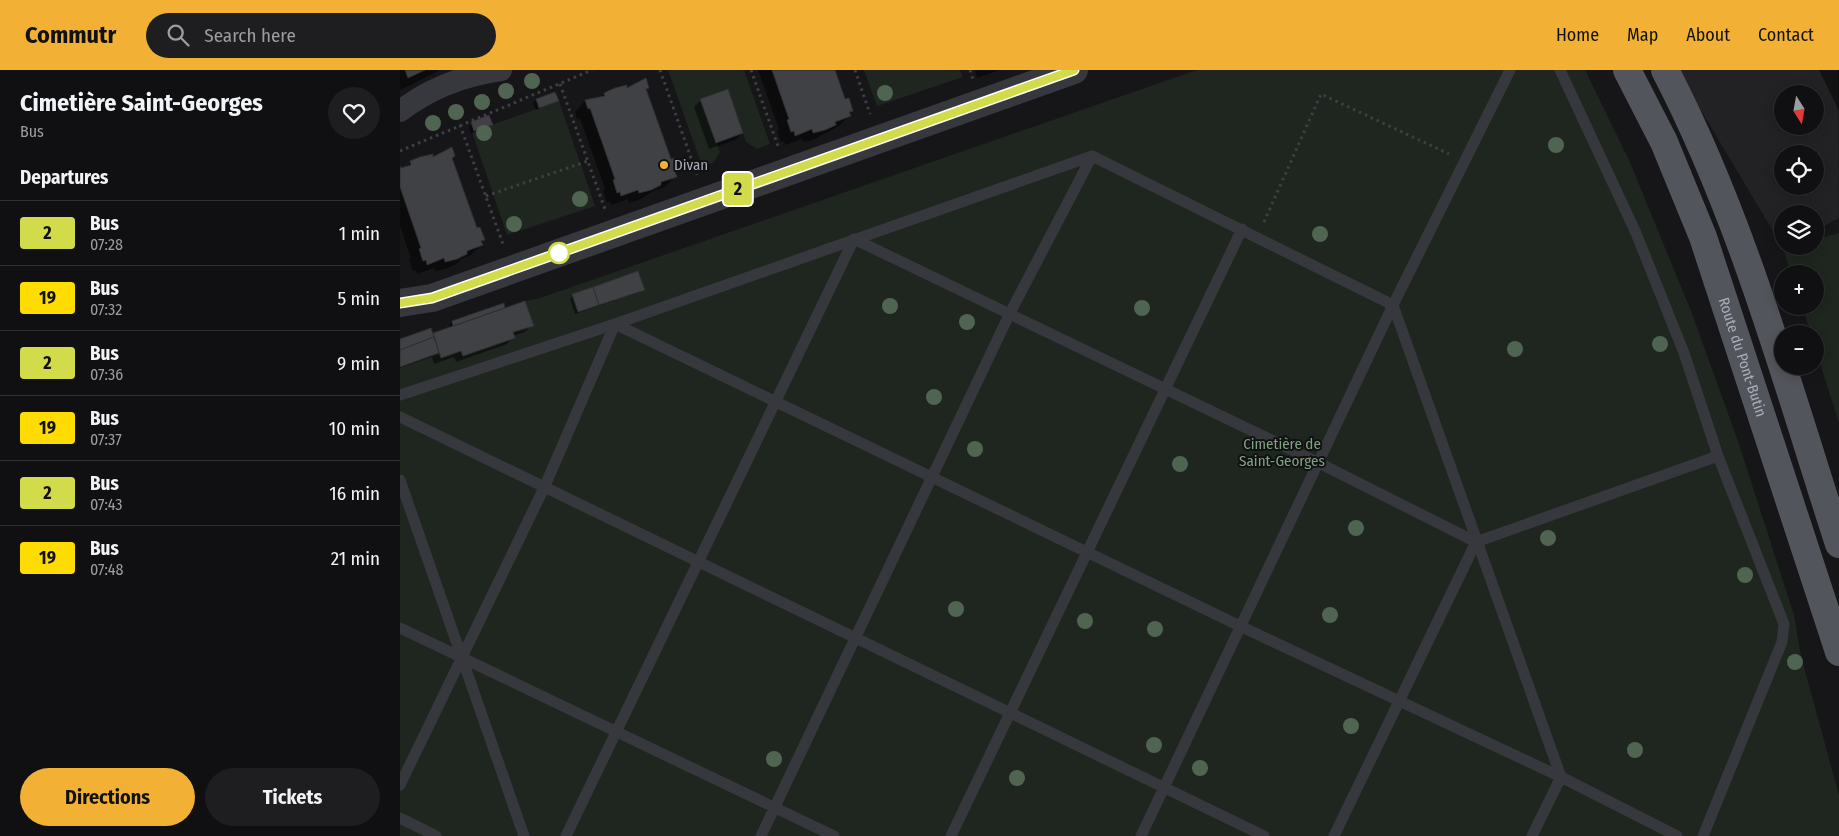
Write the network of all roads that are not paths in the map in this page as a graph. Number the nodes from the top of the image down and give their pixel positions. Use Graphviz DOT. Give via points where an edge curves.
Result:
graph roads {
  1 [pos="502,70"];
  2 [pos="1074,70"];
  3 [pos="1510,70"];
  4 [pos="1560,70"];
  5 [pos="1627,70"];
  6 [pos="1665,70"];
  7 [pos="400,111"];
  8 [pos="1092,156"];
  9 [pos="1242,229"];
  10 [pos="854,239"];
  11 [pos="400,303"];
  12 [pos="1393,305"];
  13 [pos="1010,313"];
  14 [pos="615,324"];
  15 [pos="1166,390"];
  16 [pos="400,395"];
  17 [pos="777,401"];
  18 [pos="400,417"];
  19 [pos="1718,456"];
  20 [pos="1319,463"];
  21 [pos="932,475"];
  22 [pos="400,480"];
  23 [pos="544,488"];
  24 [pos="1476,542"];
  25 [pos="1839,544"];
  26 [pos="1087,551"];
  27 [pos="697,563"];
  28 [pos="1242,627"];
  29 [pos="400,628"];
  30 [pos="854,638"];
  31 [pos="1839,652"];
  32 [pos="462,658"];
  33 [pos="1398,700"];
  34 [pos="1010,713"];
  35 [pos="618,732"];
  36 [pos="1561,777"];
  37 [pos="400,785"];
  38 [pos="1163,788"];
  39 [pos="775,807"];
  40 [pos="400,818"];
  41 [pos="436,836"];
  42 [pos="524,836"];
  43 [pos="566,836"];
  44 [pos="761,836"];
  45 [pos="834,836"];
  46 [pos="951,836"];
  47 [pos="1141,836"];
  48 [pos="1264,836"];
  49 [pos="1334,836"];
  50 [pos="1532,836"];
  51 [pos="1677,836"];
  52 [pos="1703,836"];
  1 -- 7 [label="street" via="450,83"];
  2 -- 11 [label="street" via="432,298"];
  3 -- 12 [label="lane"];
  4 -- 19 [label="lane" via="1643,252 1684,353"];
  5 -- 31 [label="main road, Route du Pont-Butin" via="1664,142 1707,247"];
  6 -- 25 [label="main road" via="1714,172 1740,239"];
  8 -- 9 [label="lane"];
  8 -- 10 [label="lane"];
  8 -- 13 [label="lane"];
  9 -- 12 [label="lane"];
  9 -- 15 [label="lane"];
  10 -- 13 [label="lane"];
  10 -- 14 [label="lane"];
  10 -- 17 [label="lane"];
  12 -- 20 [label="lane"];
  12 -- 24 [label="lane"];
  13 -- 15 [label="lane"];
  13 -- 21 [label="lane"];
  14 -- 16 [label="lane"];
  14 -- 17 [label="lane"];
  14 -- 23 [label="lane"];
  15 -- 20 [label="lane"];
  15 -- 26 [label="lane"];
  17 -- 21 [label="lane"];
  17 -- 27 [label="lane"];
  18 -- 23 [label="lane"];
  19 -- 24 [label="lane"];
  19 -- 52 [label="lane" via="1784,624 1782,642"];
  20 -- 24 [label="lane"];
  20 -- 28 [label="lane"];
  21 -- 26 [label="lane"];
  21 -- 30 [label="lane"];
  22 -- 32 [label="lane"];
  23 -- 27 [label="lane"];
  23 -- 32 [label="lane"];
  24 -- 33 [label="lane"];
  24 -- 36 [label="lane"];
  26 -- 28 [label="lane"];
  26 -- 34 [label="lane"];
  27 -- 30 [label="lane"];
  27 -- 35 [label="lane"];
  28 -- 33 [label="lane"];
  28 -- 38 [label="lane"];
  29 -- 32 [label="lane"];
  30 -- 34 [label="lane"];
  30 -- 39 [label="lane"];
  32 -- 35 [label="lane"];
  32 -- 37 [label="lane"];
  32 -- 42 [label="lane"];
  33 -- 36 [label="lane"];
  33 -- 49 [label="lane"];
  34 -- 38 [label="lane"];
  34 -- 46 [label="lane"];
  35 -- 39 [label="lane"];
  35 -- 43 [label="lane"];
  36 -- 50 [label="lane"];
  36 -- 51 [label="lane"];
  38 -- 47 [label="lane"];
  38 -- 48 [label="lane"];
  39 -- 44 [label="lane"];
  39 -- 45 [label="lane"];
  40 -- 41 [label="lane"];
}
